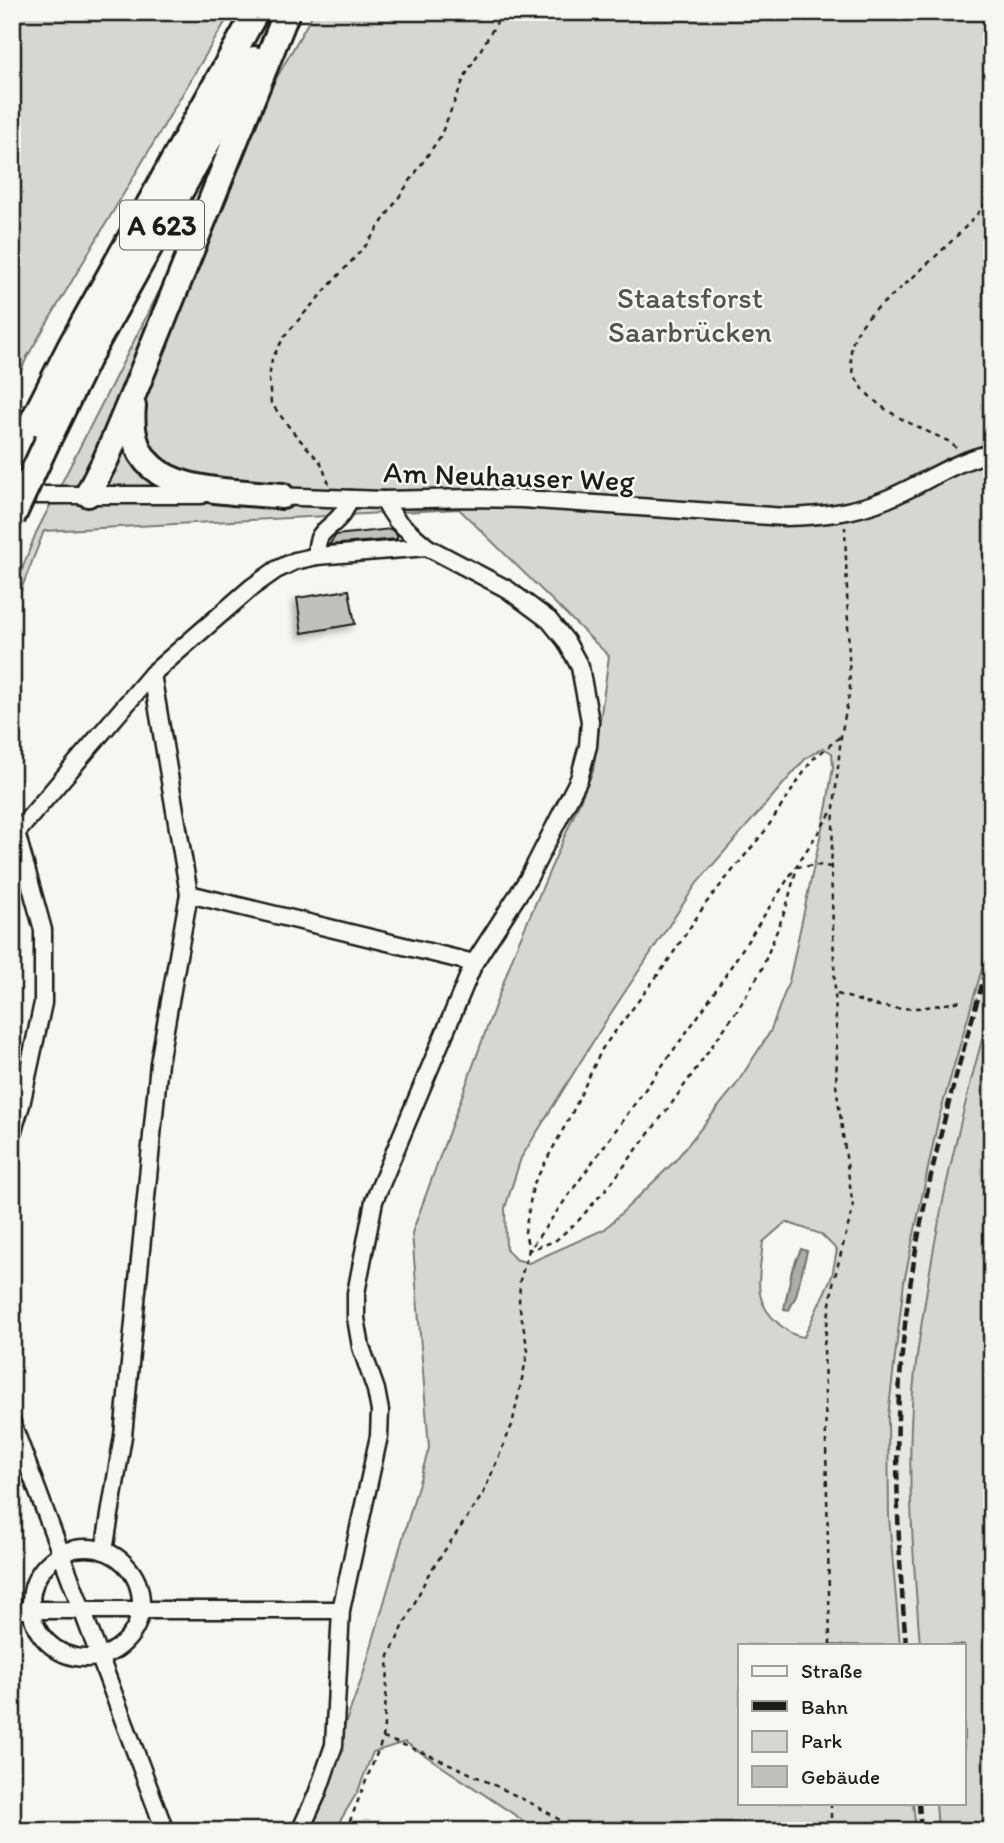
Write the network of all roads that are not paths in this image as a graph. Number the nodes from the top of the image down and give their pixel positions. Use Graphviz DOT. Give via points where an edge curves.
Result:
graph roads {
  1 [pos="256,12"];
  2 [pos="281,12"];
  3 [pos="287,12"];
  4 [pos="137,385"];
  5 [pos="38,434"];
  6 [pos="992,453"];
  7 [pos="13,461"];
  8 [pos="88,494"];
  9 [pos="12,495"];
  10 [pos="282,496"];
  11 [pos="342,499"];
  12 [pos="383,500"];
  13 [pos="12,518"];
  14 [pos="427,547"];
  15 [pos="317,556"];
  16 [pos="152,674"];
  17 [pos="14,835"];
  18 [pos="189,894"];
  19 [pos="474,963"];
  20 [pos="12,1134"];
  21 [pos="12,1423"];
  22 [pos="104,1551"];
  23 [pos="61,1554"];
  24 [pos="341,1609"];
  25 [pos="12,1610"];
  26 [pos="31,1610"];
  27 [pos="140,1610"];
  28 [pos="81,1612"];
  29 [pos="102,1656"];
  30 [pos="165,1831"];
  31 [pos="300,1831"];
  1 -- 5 [label="highway, A 623" via="91,310"];
  2 -- 5 [label="highway, A 623" via="89,356"];
  3 -- 4 [label="highway"];
  4 -- 8 [label="highway"];
  4 -- 10 [label="highway" via="133,438 140,453 165,477 189,487"];
  5 -- 7 [label="highway, A 623"];
  5 -- 13 [label="highway, A 623, bridge"];
  6 -- 12 [label="street, Am Neuhauser Weg" via="964,460 888,499 844,513 785,517 522,499"];
  8 -- 9 [label="street, Am Neuhauser Weg"];
  8 -- 10 [label="street, Am Neuhauser Weg"];
  10 -- 11 [label="street, Am Neuhauser Weg"];
  11 -- 12 [label="street, Am Neuhauser Weg"];
  11 -- 15 [label="street" via="343,513 318,536"];
  12 -- 14 [label="street" via="397,521"];
  14 -- 15 [label="street"];
  14 -- 19 [label="street" via="507,589 549,620 580,667 590,721 579,779 528,879"];
  15 -- 16 [label="street" via="276,570 252,587"];
  16 -- 17 [label="street"];
  16 -- 18 [label="street"];
  17 -- 20 [label="street" via="43,930 43,1003"];
  18 -- 19 [label="street"];
  18 -- 22 [label="street" via="159,1063 123,1436"];
  19 -- 24 [label="street" via="374,1201 365,1244 356,1318 376,1390 379,1436"];
  21 -- 23 [label="street"];
  22 -- 23 [label="street" via="86,1548"];
  22 -- 27 [label="street" via="122,1562 135,1580"];
  23 -- 26 [label="street" via="36,1578"];
  23 -- 28 [label="street"];
  24 -- 27 [label="street"];
  24 -- 31 [label="street" via="334,1745"];
  25 -- 26 [label="street"];
  26 -- 28 [label="street"];
  26 -- 29 [label="street" via="38,1632 54,1649 77,1658"];
  27 -- 28 [label="street"];
  27 -- 29 [label="street" via="127,1640"];
  28 -- 29 [label="street"];
  29 -- 30 [label="street"];
}
